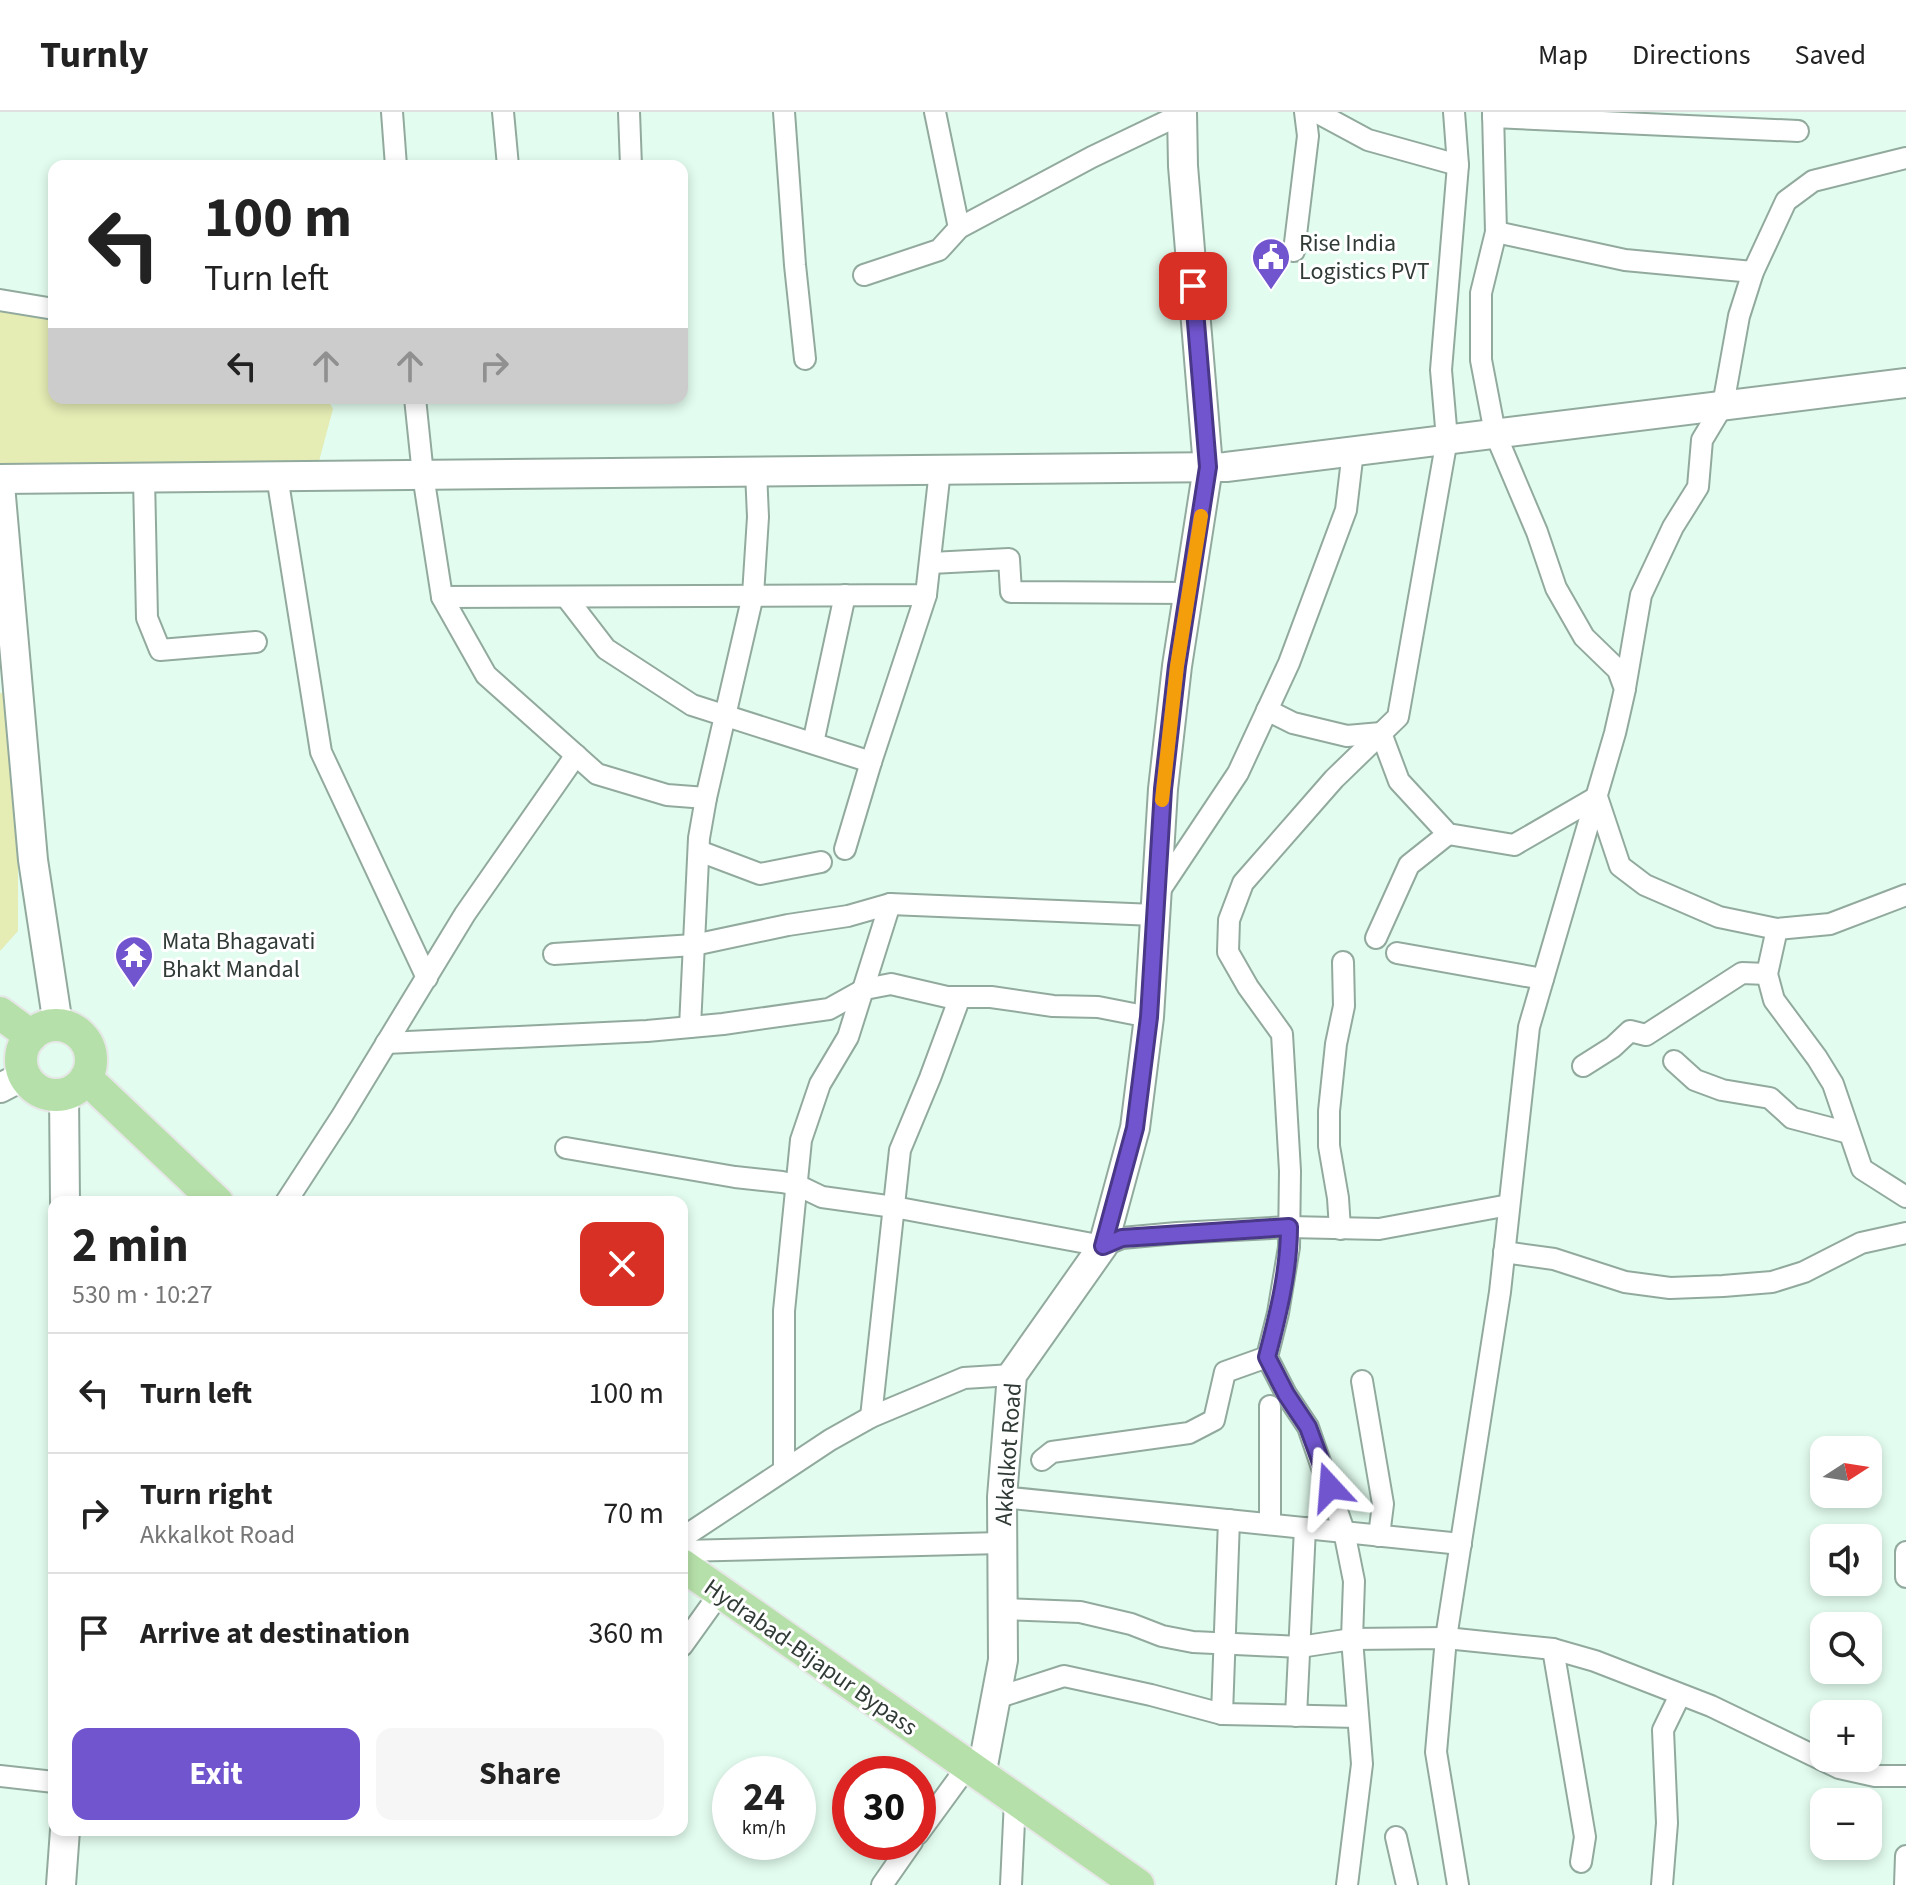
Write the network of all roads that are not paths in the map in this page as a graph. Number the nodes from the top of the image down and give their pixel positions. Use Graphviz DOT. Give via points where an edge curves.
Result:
graph roads {
  1 [pos="392,112"];
  2 [pos="503,112"];
  3 [pos="629,112"];
  4 [pos="784,112"];
  5 [pos="935,112"];
  6 [pos="1305,112"];
  7 [pos="1316,112"];
  8 [pos="1454,112"];
  9 [pos="1183,113"];
  10 [pos="1493,114"];
  11 [pos="1798,131"];
  12 [pos="1906,158"];
  13 [pos="396,160"];
  14 [pos="507,160"];
  15 [pos="631,160"];
  16 [pos="1458,165"];
  17 [pos="959,228"];
  18 [pos="1496,232"];
  19 [pos="1294,251"];
  20 [pos="1753,272"];
  21 [pos="864,275"];
  22 [pos="0,300"];
  23 [pos="48,308"];
  24 [pos="805,359"];
  25 [pos="1906,383"];
  26 [pos="416,404"];
  27 [pos="1723,405"];
  28 [pos="1495,433"];
  29 [pos="1447,439"];
  30 [pos="1353,451"];
  31 [pos="1208,467"];
  32 [pos="940,470"];
  33 [pos="756,471"];
  34 [pos="423,475"];
  35 [pos="277,476"];
  36 [pos="144,478"];
  37 [pos="0,482"];
  38 [pos="931,563"];
  39 [pos="1189,593"];
  40 [pos="753,595"];
  41 [pos="845,595"];
  42 [pos="926,595"];
  43 [pos="442,597"];
  44 [pos="566,597"];
  45 [pos="256,642"];
  46 [pos="1625,689"];
  47 [pos="9,693"];
  48 [pos="1267,710"];
  49 [pos="725,715"];
  50 [pos="1381,733"];
  51 [pos="813,743"];
  52 [pos="576,755"];
  53 [pos="871,762"];
  54 [pos="1597,797"];
  55 [pos="706,798"];
  56 [pos="1448,834"];
  57 [pos="845,849"];
  58 [pos="699,851"];
  59 [pos="821,862"];
  60 [pos="1906,895"];
  61 [pos="890,904"];
  62 [pos="1156,905"];
  63 [pos="1777,929"];
  64 [pos="1376,938"];
  65 [pos="694,945"];
  66 [pos="1397,953"];
  67 [pos="554,954"];
  68 [pos="1343,962"];
  69 [pos="1767,974"];
  70 [pos="427,978"];
  71 [pos="1543,979"];
  72 [pos="865,989"];
  73 [pos="960,997"];
  74 [pos="0,1013"];
  75 [pos="1149,1017"];
  76 [pos="690,1027"];
  77 [pos="386,1043"];
  78 [pos="23,1053"];
  79 [pos="1674,1061"];
  80 [pos="1583,1066"];
  81 [pos="75,1086"];
  82 [pos="1849,1133"];
  83 [pos="566,1148"];
  84 [pos="797,1185"];
  85 [pos="66,1196"];
  86 [pos="204,1196"];
  87 [pos="290,1196"];
  88 [pos="1906,1197"];
  89 [pos="1509,1205"];
  90 [pos="894,1207"];
  91 [pos="1289,1227"];
  92 [pos="1340,1229"];
  93 [pos="1906,1233"];
  94 [pos="1103,1246"];
  95 [pos="1504,1252"];
  96 [pos="1267,1357"];
  97 [pos="1012,1375"];
  98 [pos="1362,1381"];
  99 [pos="1270,1406"];
  100 [pos="871,1417"];
  101 [pos="1042,1460"];
  102 [pos="784,1470"];
  103 [pos="1002,1497"];
  104 [pos="1229,1520"];
  105 [pos="1270,1524"];
  106 [pos="1305,1528"];
  107 [pos="1344,1531"];
  108 [pos="688,1534"];
  109 [pos="1379,1536"];
  110 [pos="1001,1543"];
  111 [pos="1461,1544"];
  112 [pos="688,1551"];
  113 [pos="1906,1552"];
  114 [pos="688,1569"];
  115 [pos="1906,1577"];
  116 [pos="720,1593"];
  117 [pos="1002,1609"];
  118 [pos="688,1638"];
  119 [pos="1446,1638"];
  120 [pos="1352,1639"];
  121 [pos="1224,1644"];
  122 [pos="1300,1647"];
  123 [pos="1553,1649"];
  124 [pos="1680,1695"];
  125 [pos="996,1698"];
  126 [pos="1222,1714"];
  127 [pos="1296,1716"];
  128 [pos="1358,1717"];
  129 [pos="974,1772"];
  130 [pos="0,1776"];
  131 [pos="1906,1776"];
  132 [pos="48,1781"];
  133 [pos="1015,1800"];
  134 [pos="936,1814"];
  135 [pos="65,1836"];
  136 [pos="1396,1837"];
  137 [pos="1906,1856"];
  138 [pos="899,1860"];
  139 [pos="1581,1862"];
  140 [pos="61,1885"];
  141 [pos="882,1885"];
  142 [pos="1011,1885"];
  143 [pos="1138,1885"];
  144 [pos="1347,1885"];
  145 [pos="1407,1885"];
  146 [pos="1458,1885"];
  147 [pos="1662,1885"];
  148 [pos="1905,1885"];
  1 -- 13 [label="street"];
  2 -- 14 [label="street"];
  3 -- 15 [label="street"];
  4 -- 24 [label="street"];
  5 -- 17 [label="street"];
  6 -- 19 [label="street" via="1308,136"];
  7 -- 16 [label="street" via="1368,140"];
  8 -- 16 [label="street"];
  9 -- 17 [label="street"];
  9 -- 31 [label="street, Akkalkot Road"];
  10 -- 11 [label="street"];
  10 -- 18 [label="street"];
  12 -- 20 [label="street" via="1813,181 1786,201"];
  16 -- 29 [label="street" via="1441,370"];
  17 -- 21 [label="street" via="939,250"];
  18 -- 20 [label="street" via="1625,260"];
  18 -- 28 [label="street" via="1481,293 1481,360"];
  20 -- 27 [label="street"];
  22 -- 23 [label="street"];
  25 -- 27 [label="street"];
  26 -- 34 [label="street"];
  27 -- 28 [label="street"];
  27 -- 46 [label="street" via="1702,440 1698,487 1641,595"];
  28 -- 29 [label="street"];
  28 -- 46 [label="street" via="1556,588 1584,637 1618,670"];
  29 -- 30 [label="street"];
  29 -- 50 [label="street" via="1398,717"];
  30 -- 31 [label="street"];
  30 -- 48 [label="street" via="1346,510"];
  31 -- 32 [label="street"];
  31 -- 39 [label="street, Akkalkot Road"];
  32 -- 33 [label="street"];
  32 -- 38 [label="street"];
  33 -- 34 [label="street"];
  33 -- 40 [label="street"];
  34 -- 35 [label="street"];
  34 -- 43 [label="street"];
  35 -- 36 [label="street"];
  35 -- 70 [label="street" via="321,752"];
  36 -- 37 [label="street"];
  36 -- 45 [label="street" via="147,618 160,650"];
  37 -- 47 [label="street"];
  38 -- 39 [label="street" via="1009,559 1011,592"];
  38 -- 42 [label="street"];
  39 -- 62 [label="street, Akkalkot Road" via="1163,789"];
  40 -- 41 [label="street"];
  40 -- 44 [label="street"];
  40 -- 49 [label="street"];
  41 -- 42 [label="street"];
  41 -- 51 [label="street"];
  42 -- 53 [label="street"];
  43 -- 44 [label="street"];
  43 -- 52 [label="street" via="486,675"];
  44 -- 49 [label="street" via="606,649 692,705"];
  46 -- 54 [label="street"];
  47 -- 78 [label="street" via="33,860"];
  48 -- 50 [label="street" via="1293,723 1347,736"];
  48 -- 62 [label="street" via="1238,773"];
  49 -- 51 [label="street"];
  49 -- 55 [label="street"];
  50 -- 56 [label="street" via="1399,781"];
  50 -- 91 [label="street" via="1243,883 1229,920 1228,952 1282,1034"];
  51 -- 53 [label="street"];
  52 -- 55 [label="street" via="597,774 667,795"];
  52 -- 70 [label="street"];
  53 -- 57 [label="street"];
  54 -- 56 [label="street" via="1514,845"];
  54 -- 63 [label="street" via="1620,866 1645,885 1719,917"];
  54 -- 71 [label="street"];
  55 -- 58 [label="street"];
  56 -- 64 [label="street" via="1409,865"];
  58 -- 59 [label="street" via="760,874"];
  58 -- 65 [label="street"];
  60 -- 63 [label="street" via="1830,924"];
  61 -- 62 [label="street"];
  61 -- 65 [label="street"];
  61 -- 72 [label="street"];
  62 -- 75 [label="street, Akkalkot Road"];
  63 -- 69 [label="street"];
  65 -- 67 [label="street"];
  65 -- 76 [label="street"];
  66 -- 71 [label="street"];
  68 -- 92 [label="street" via="1344,1006 1329,1111"];
  69 -- 80 [label="street" via="1742,973 1646,1035 1630,1031"];
  69 -- 82 [label="street" via="1774,1000 1833,1084"];
  70 -- 77 [label="street"];
  71 -- 89 [label="street" via="1529,1027"];
  72 -- 73 [label="street" via="891,984"];
  72 -- 76 [label="street" via="829,1009"];
  72 -- 84 [label="street" via="848,1037 820,1084 801,1140"];
  73 -- 75 [label="street" via="1098,1007"];
  73 -- 90 [label="street" via="900,1150"];
  74 -- 78 [label="main road"];
  75 -- 94 [label="street, Akkalkot Road" via="1135,1128"];
  76 -- 77 [label="street"];
  77 -- 87 [label="street"];
  78 -- 81 [label="main road" via="31,1085 41,1091"];
  78 -- 81 [label="main road" via="70,1028 87,1044 90,1067"];
  79 -- 82 [label="street" via="1695,1080 1770,1098 1792,1118"];
  81 -- 85 [label="street"];
  81 -- 86 [label="main road"];
  82 -- 88 [label="street" via="1862,1169"];
  83 -- 84 [label="street"];
  84 -- 90 [label="street" via="822,1197"];
  84 -- 102 [label="street" via="784,1311"];
  89 -- 92 [label="street" via="1379,1229"];
  89 -- 95 [label="street"];
  90 -- 94 [label="street"];
  90 -- 100 [label="street"];
  91 -- 92 [label="street"];
  91 -- 94 [label="street" via="1122,1238"];
  91 -- 96 [label="street"];
  93 -- 95 [label="street" via="1861,1243 1772,1282 1723,1286 1670,1288 1625,1282 1554,1259"];
  94 -- 97 [label="street, Akkalkot Road"];
  95 -- 111 [label="street"];
  96 -- 101 [label="street" via="1225,1372 1214,1420 1189,1433 1052,1452"];
  96 -- 107 [label="street" via="1308,1427"];
  97 -- 100 [label="street" via="964,1378"];
  97 -- 103 [label="street, Akkalkot Road"];
  98 -- 109 [label="street" via="1383,1504"];
  99 -- 105 [label="street"];
  100 -- 102 [label="street"];
  102 -- 108 [label="street"];
  103 -- 104 [label="street"];
  103 -- 110 [label="street, Akkalkot Road"];
  104 -- 105 [label="street"];
  104 -- 121 [label="street"];
  105 -- 106 [label="street"];
  106 -- 107 [label="street"];
  106 -- 122 [label="street"];
  107 -- 109 [label="street"];
  107 -- 120 [label="street" via="1354,1581"];
  109 -- 111 [label="street"];
  110 -- 112 [label="street"];
  110 -- 117 [label="street, Akkalkot Road"];
  111 -- 119 [label="street"];
  113 -- 115 [label="street"];
  114 -- 116 [label="main road, Hydrabad-Bijapur Bypass"];
  116 -- 118 [label="street"];
  116 -- 129 [label="main road, Hydrabad-Bijapur Bypass"];
  117 -- 121 [label="street" via="1080,1612 1162,1636"];
  117 -- 125 [label="street, Akkalkot Road" via="1003,1660"];
  119 -- 120 [label="street"];
  119 -- 123 [label="street"];
  119 -- 146 [label="street" via="1436,1752"];
  120 -- 122 [label="street"];
  120 -- 128 [label="street"];
  121 -- 122 [label="street"];
  121 -- 126 [label="street"];
  122 -- 127 [label="street"];
  123 -- 124 [label="street"];
  123 -- 139 [label="street" via="1585,1837"];
  124 -- 131 [label="street" via="1839,1768"];
  124 -- 147 [label="street" via="1663,1730 1667,1823"];
  125 -- 126 [label="street" via="1064,1676"];
  125 -- 129 [label="street, Akkalkot Road"];
  126 -- 127 [label="street"];
  127 -- 128 [label="street"];
  128 -- 144 [label="street" via="1362,1764"];
  129 -- 133 [label="main road, Hydrabad-Bijapur Bypass"];
  129 -- 134 [label="street"];
  130 -- 132 [label="street"];
  133 -- 142 [label="street"];
  133 -- 143 [label="main road, Hydrabad-Bijapur Bypass"];
  135 -- 140 [label="street"];
  136 -- 145 [label="street"];
  137 -- 148 [label="street"];
  138 -- 141 [label="street"];
}
